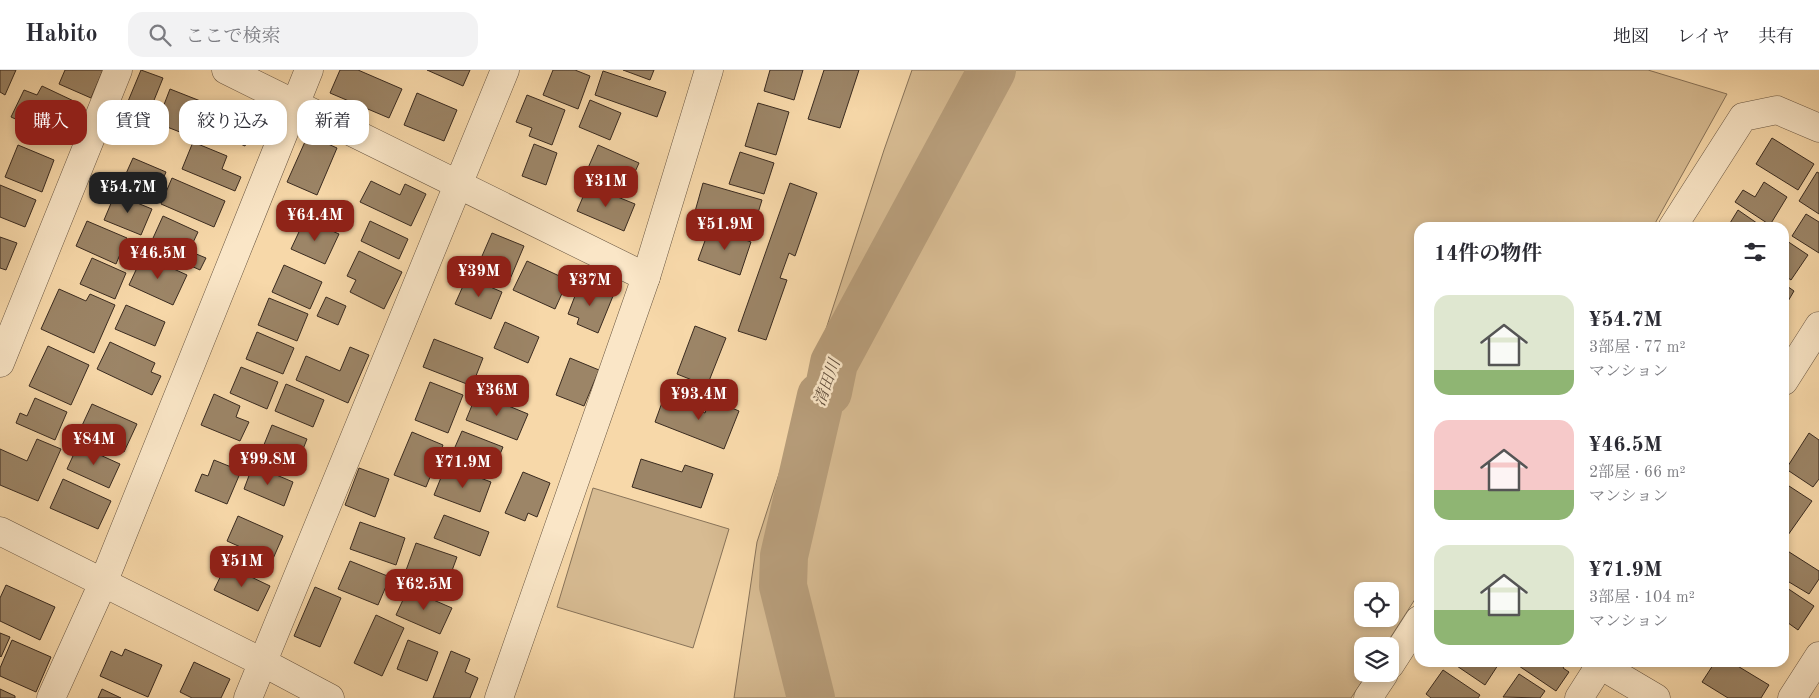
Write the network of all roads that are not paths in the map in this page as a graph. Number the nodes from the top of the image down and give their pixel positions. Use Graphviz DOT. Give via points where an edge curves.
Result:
graph roads {
  1 [pos="118,70"];
  2 [pos="226,70"];
  3 [pos="309,70"];
  4 [pos="505,70"];
  5 [pos="709,70"];
  6 [pos="295,105"];
  7 [pos="1819,128"];
  8 [pos="459,184"];
  9 [pos="1676,222"];
  10 [pos="646,277"];
  11 [pos="1819,326"];
  12 [pos="0,363"];
  13 [pos="1789,373"];
  14 [pos="0,532"];
  15 [pos="103,583"];
  16 [pos="1414,628"];
  17 [pos="1399,650"];
  18 [pos="1819,656"];
  19 [pos="264,663"];
  20 [pos="1597,667"];
  21 [pos="1604,667"];
  22 [pos="1379,682"];
  23 [pos="51,698"];
  24 [pos="248,698"];
  25 [pos="330,698"];
  26 [pos="499,698"];
  27 [pos="1368,698"];
  28 [pos="1579,698"];
  29 [pos="1656,698"];
  30 [pos="1792,698"];
  1 -- 12 [label="street"];
  2 -- 6 [label="street"];
  3 -- 6 [label="street"];
  4 -- 8 [label="street"];
  5 -- 10 [label="street"];
  6 -- 8 [label="street"];
  6 -- 15 [label="street"];
  7 -- 9 [label="street" via="1777,110 1743,117"];
  8 -- 10 [label="street"];
  8 -- 19 [label="street"];
  10 -- 26 [label="street"];
  11 -- 13 [label="street"];
  14 -- 15 [label="street"];
  15 -- 19 [label="street"];
  15 -- 23 [label="street"];
  16 -- 17 [label="street"];
  18 -- 30 [label="street"];
  19 -- 24 [label="street"];
  19 -- 25 [label="street"];
  20 -- 28 [label="street"];
  21 -- 29 [label="street"];
  22 -- 27 [label="street"];
}
